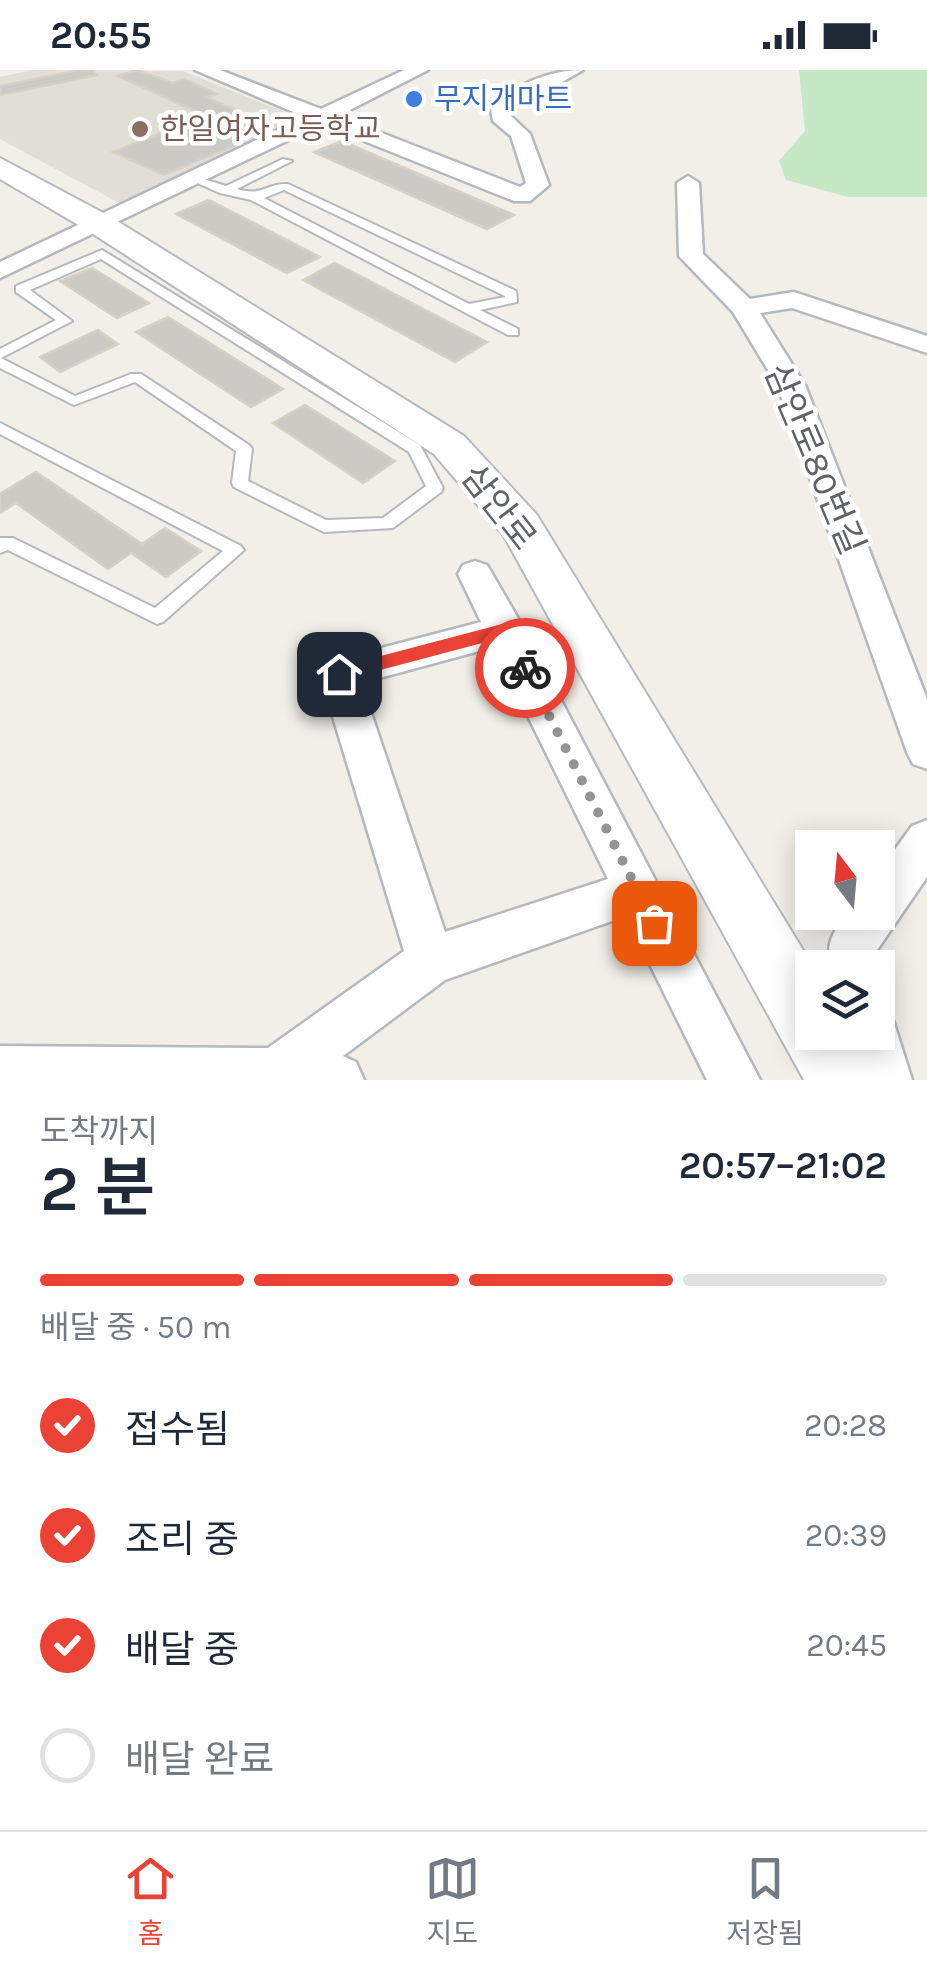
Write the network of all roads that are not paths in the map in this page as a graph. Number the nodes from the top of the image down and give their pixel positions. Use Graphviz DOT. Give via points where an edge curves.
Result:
graph roads {
  1 [pos="204,70"];
  2 [pos="369,70"];
  3 [pos="419,70"];
  4 [pos="574,70"];
  5 [pos="398,80"];
  6 [pos="322,118"];
  7 [pos="287,161"];
  8 [pos="0,167"];
  9 [pos="193,179"];
  10 [pos="688,183"];
  11 [pos="224,191"];
  12 [pos="256,198"];
  13 [pos="98,223"];
  14 [pos="0,271"];
  15 [pos="469,308"];
  16 [pos="744,308"];
  17 [pos="513,332"];
  18 [pos="927,345"];
  19 [pos="0,354"];
  20 [pos="0,362"];
  21 [pos="0,428"];
  22 [pos="0,546"];
  23 [pos="475,574"];
  24 [pos="506,630"];
  25 [pos="927,752"];
  26 [pos="927,840"];
  27 [pos="895,886"];
  28 [pos="638,892"];
  29 [pos="430,962"];
  30 [pos="795,997"];
  31 [pos="826,1050"];
  32 [pos="878,1050"];
  33 [pos="0,1072"];
  34 [pos="276,1074"];
  35 [pos="338,1080"];
  36 [pos="734,1080"];
  37 [pos="843,1080"];
  38 [pos="886,1080"];
  1 -- 6 [label="street"];
  2 -- 5 [label="street"];
  3 -- 5 [label="street"];
  4 -- 6 [label="street" via="501,109 500,118 520,134 538,186 522,196"];
  5 -- 6 [label="street"];
  6 -- 9 [label="street"];
  7 -- 11 [label="lane"];
  8 -- 13 [label="main road, 삼안로"];
  9 -- 11 [label="lane"];
  9 -- 13 [label="street"];
  10 -- 16 [label="street, 삼안로80번길" via="691,256"];
  11 -- 12 [label="lane"];
  12 -- 15 [label="lane"];
  12 -- 15 [label="lane" via="284,186 512,294"];
  13 -- 14 [label="street"];
  13 -- 30 [label="main road, 삼안로" via="449,446 521,526"];
  15 -- 17 [label="lane"];
  16 -- 18 [label="street" via="794,300"];
  16 -- 25 [label="street, 삼안로80번길" via="791,386"];
  19 -- 20 [label="lane" via="65,322 21,289 102,254 415,450 434,488 387,524 324,526 240,483 244,449 136,377 74,401"];
  21 -- 22 [label="lane" via="236,550 157,616 7,542"];
  23 -- 24 [label="street"];
  24 -- 28 [label="street"];
  24 -- 29 [label="street" via="339,674"];
  26 -- 27 [label="street"];
  28 -- 29 [label="street"];
  28 -- 36 [label="street"];
  29 -- 34 [label="street"];
  31 -- 37 [label="main road, 삼안로"];
  32 -- 38 [label="street"];
  33 -- 34 [label="street"];
  34 -- 35 [label="street"];
}
